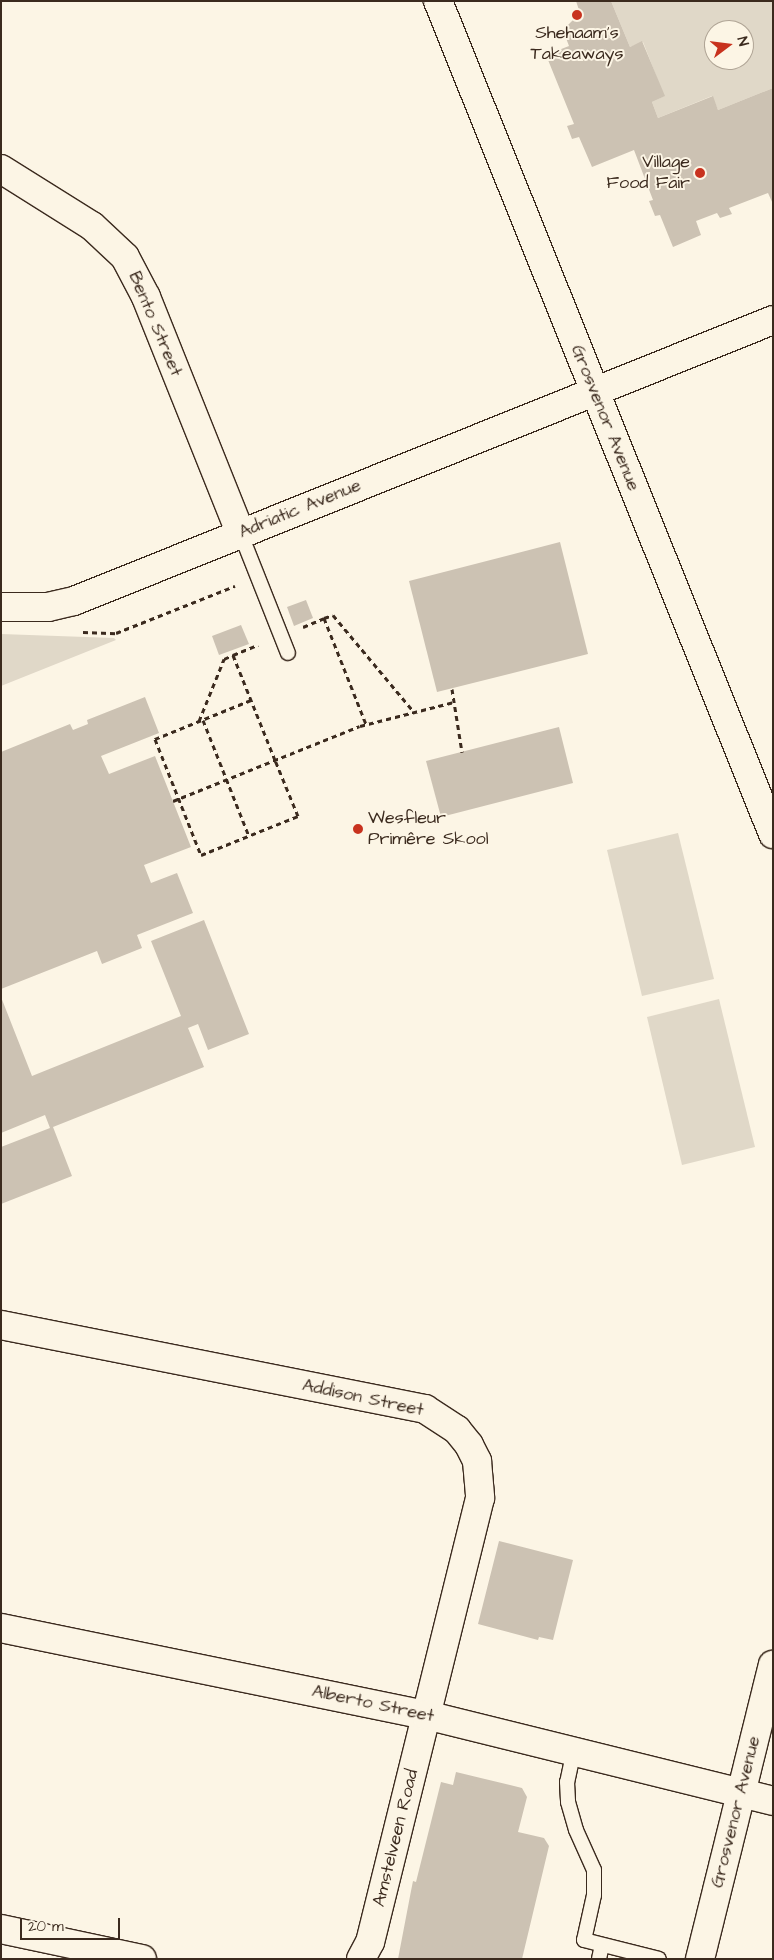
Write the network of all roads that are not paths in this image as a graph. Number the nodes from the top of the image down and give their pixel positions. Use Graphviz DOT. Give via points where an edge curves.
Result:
graph roads {
  1 [pos="438,1"];
  2 [pos="1,169"];
  3 [pos="773,320"];
  4 [pos="594,391"];
  5 [pos="240,532"];
  6 [pos="1,607"];
  7 [pos="288,653"];
  8 [pos="773,834"];
  9 [pos="1,1325"];
  10 [pos="1,1628"];
  11 [pos="773,1665"];
  12 [pos="426,1715"];
  13 [pos="574,1750"];
  14 [pos="741,1793"];
  15 [pos="773,1800"];
  16 [pos="1,1929"];
  17 [pos="602,1944"];
  18 [pos="142,1959"];
  19 [pos="361,1959"];
  20 [pos="599,1959"];
  21 [pos="659,1959"];
  22 [pos="700,1959"];
  1 -- 4 [label="street, Grosvenor Avenue"];
  2 -- 5 [label="street, Bento Street" via="92,226 125,257 146,297"];
  3 -- 4 [label="street, Adriatic Avenue"];
  4 -- 5 [label="street, Adriatic Avenue"];
  4 -- 8 [label="street, Grosvenor Avenue"];
  5 -- 6 [label="street, Adriatic Avenue" via="74,601 48,607"];
  5 -- 7 [label="lane"];
  9 -- 12 [label="street, Addison Street" via="425,1409 457,1430 476,1461 480,1498"];
  10 -- 12 [label="street, Alberto Street"];
  11 -- 14 [label="street, Grosvenor Avenue"];
  12 -- 13 [label="street, Alberto Street"];
  12 -- 19 [label="street, Amstelveen Road" via="370,1942"];
  13 -- 14 [label="street, Alberto Street"];
  13 -- 17 [label="lane" via="567,1782 568,1802 576,1830 594,1870 594,1895 584,1940"];
  14 -- 15 [label="street, Alberto Street"];
  14 -- 22 [label="street, Grosvenor Avenue"];
  16 -- 18 [label="street"];
  17 -- 20 [label="lane"];
  17 -- 21 [label="lane"];
}
